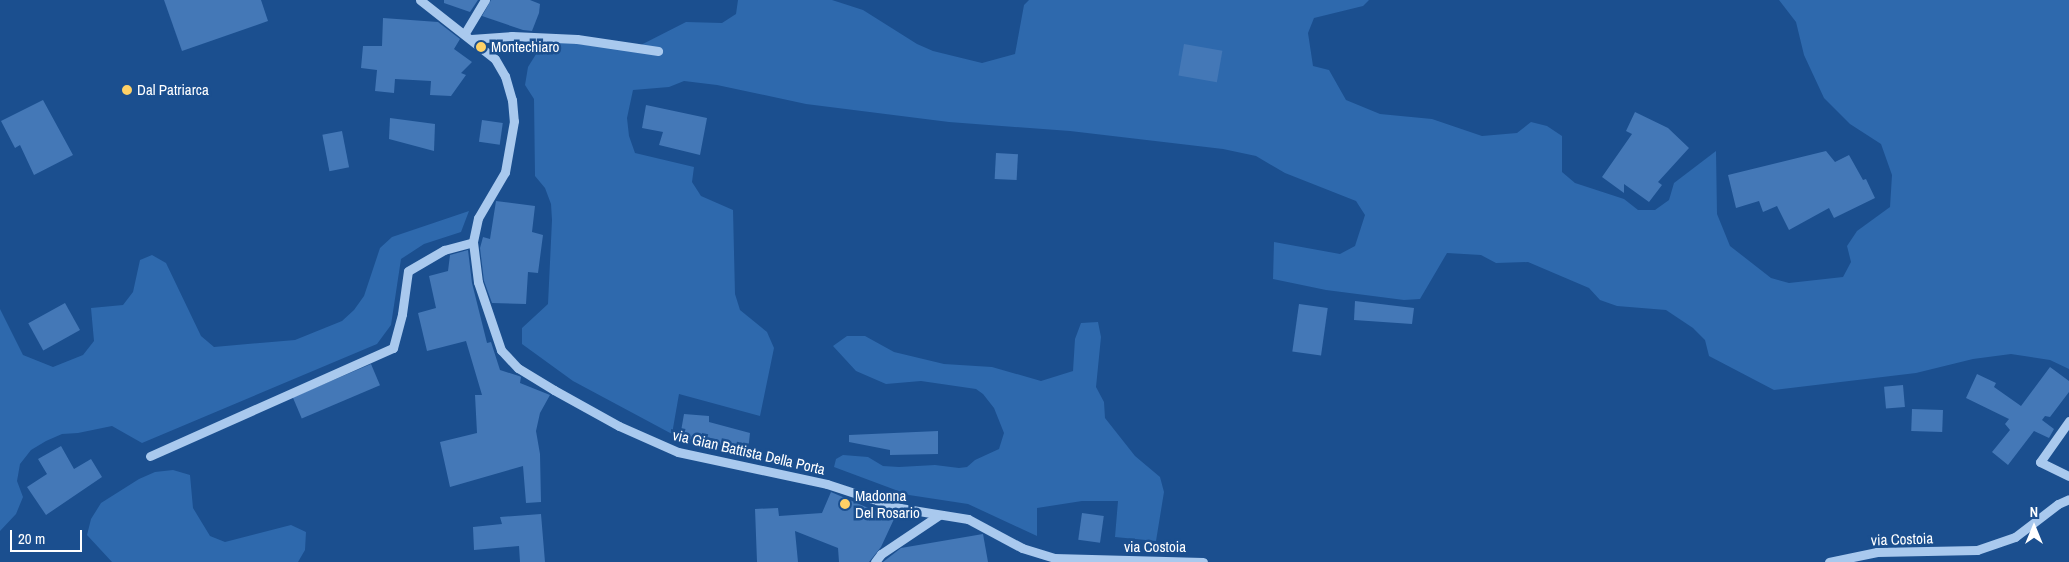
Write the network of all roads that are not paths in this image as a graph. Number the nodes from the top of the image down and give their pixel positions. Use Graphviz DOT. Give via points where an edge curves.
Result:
graph roads {
  1 [pos="420,0"];
  2 [pos="485,0"];
  3 [pos="468,36"];
  4 [pos="658,50"];
  5 [pos="473,242"];
  6 [pos="2069,421"];
  7 [pos="150,456"];
  8 [pos="2069,476"];
  9 [pos="2069,499"];
  10 [pos="939,515"];
  11 [pos="1107,561"];
  12 [pos="875,562"];
  13 [pos="1203,562"];
  14 [pos="1828,562"];
  1 -- 3 [label="street, via Gian Battista Della Porta"];
  2 -- 3 [label="street"];
  3 -- 4 [label="street" via="577,39"];
  3 -- 5 [label="street, via Gian Battista Della Porta" via="495,59 505,76 514,121 505,172 478,218"];
  5 -- 7 [label="street" via="444,250 408,271 393,348"];
  5 -- 10 [label="street, via Gian Battista Della Porta" via="478,282 501,350 518,368 554,390 619,426 678,452 827,484 900,508"];
  6 -- 8 [label="street" via="2040,462"];
  9 -- 14 [label="street, via Costoia" via="2015,537 1977,550 1877,552"];
  10 -- 11 [label="street, via Gian Battista Della Porta" via="968,520 1022,548 1054,558"];
  10 -- 12 [label="street" via="881,554"];
  11 -- 13 [label="street, via Costoia"];
}
